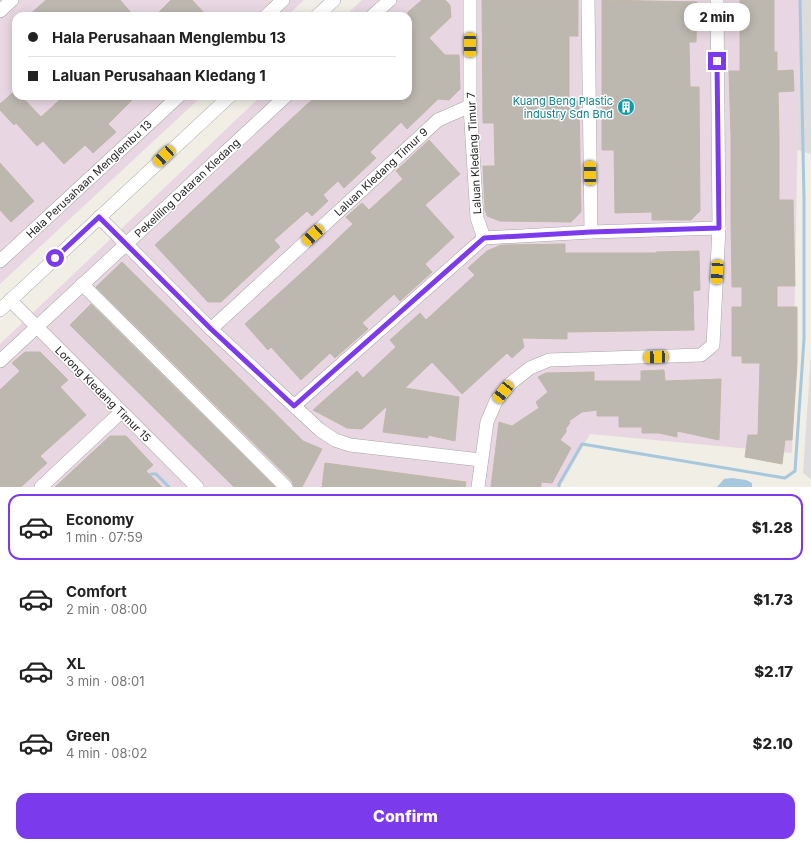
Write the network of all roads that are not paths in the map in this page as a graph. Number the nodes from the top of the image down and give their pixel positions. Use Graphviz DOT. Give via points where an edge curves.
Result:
graph roads {
  1 [pos="12,0"];
  2 [pos="283,0"];
  3 [pos="334,0"];
  4 [pos="390,0"];
  5 [pos="470,0"];
  6 [pos="588,0"];
  7 [pos="717,0"];
  8 [pos="0,11"];
  9 [pos="270,12"];
  10 [pos="320,12"];
  11 [pos="376,12"];
  12 [pos="175,100"];
  13 [pos="226,100"];
  14 [pos="282,100"];
  15 [pos="470,106"];
  16 [pos="99,217"];
  17 [pos="719,228"];
  18 [pos="591,232"];
  19 [pos="484,238"];
  20 [pos="126,244"];
  21 [pos="0,261"];
  22 [pos="82,284"];
  23 [pos="10,300"];
  24 [pos="0,310"];
  25 [pos="37,327"];
  26 [pos="211,329"];
  27 [pos="0,361"];
  28 [pos="294,406"];
  29 [pos="121,412"];
  30 [pos="482,460"];
  31 [pos="41,487"];
  32 [pos="197,487"];
  33 [pos="286,487"];
  34 [pos="478,487"];
  1 -- 8 [label="street"];
  2 -- 9 [label="street"];
  3 -- 10 [label="street"];
  4 -- 11 [label="street"];
  5 -- 15 [label="street, Laluan Kledang Timur 7"];
  6 -- 18 [label="street"];
  7 -- 17 [label="street"];
  12 -- 21 [label="street, Hala Perusahaan Menglembu 13"];
  13 -- 16 [label="street"];
  14 -- 20 [label="street, Pekeliling Dataran Kledang"];
  15 -- 19 [label="street, Laluan Kledang Timur 7" via="477,218"];
  15 -- 26 [label="street, Laluan Kledang Timur 9" via="438,120"];
  16 -- 20 [label="street"];
  16 -- 23 [label="street"];
  17 -- 18 [label="street"];
  17 -- 30 [label="street" via="713,344 707,350 701,355 549,360 530,368 511,383 496,401 487,422"];
  18 -- 19 [label="street"];
  19 -- 28 [label="street"];
  20 -- 22 [label="street, Pekeliling Dataran Kledang"];
  20 -- 26 [label="street"];
  22 -- 25 [label="street, Pekeliling Dataran Kledang"];
  22 -- 33 [label="street"];
  23 -- 24 [label="street"];
  23 -- 25 [label="street, Lorong Kledang Timur 15"];
  25 -- 27 [label="street, Pekeliling Dataran Kledang"];
  25 -- 29 [label="street, Lorong Kledang Timur 15"];
  26 -- 28 [label="street"];
  28 -- 30 [label="street" via="320,430 335,440 350,445"];
  29 -- 31 [label="street"];
  29 -- 32 [label="street, Lorong Kledang Timur 15"];
  30 -- 34 [label="street"];
}
